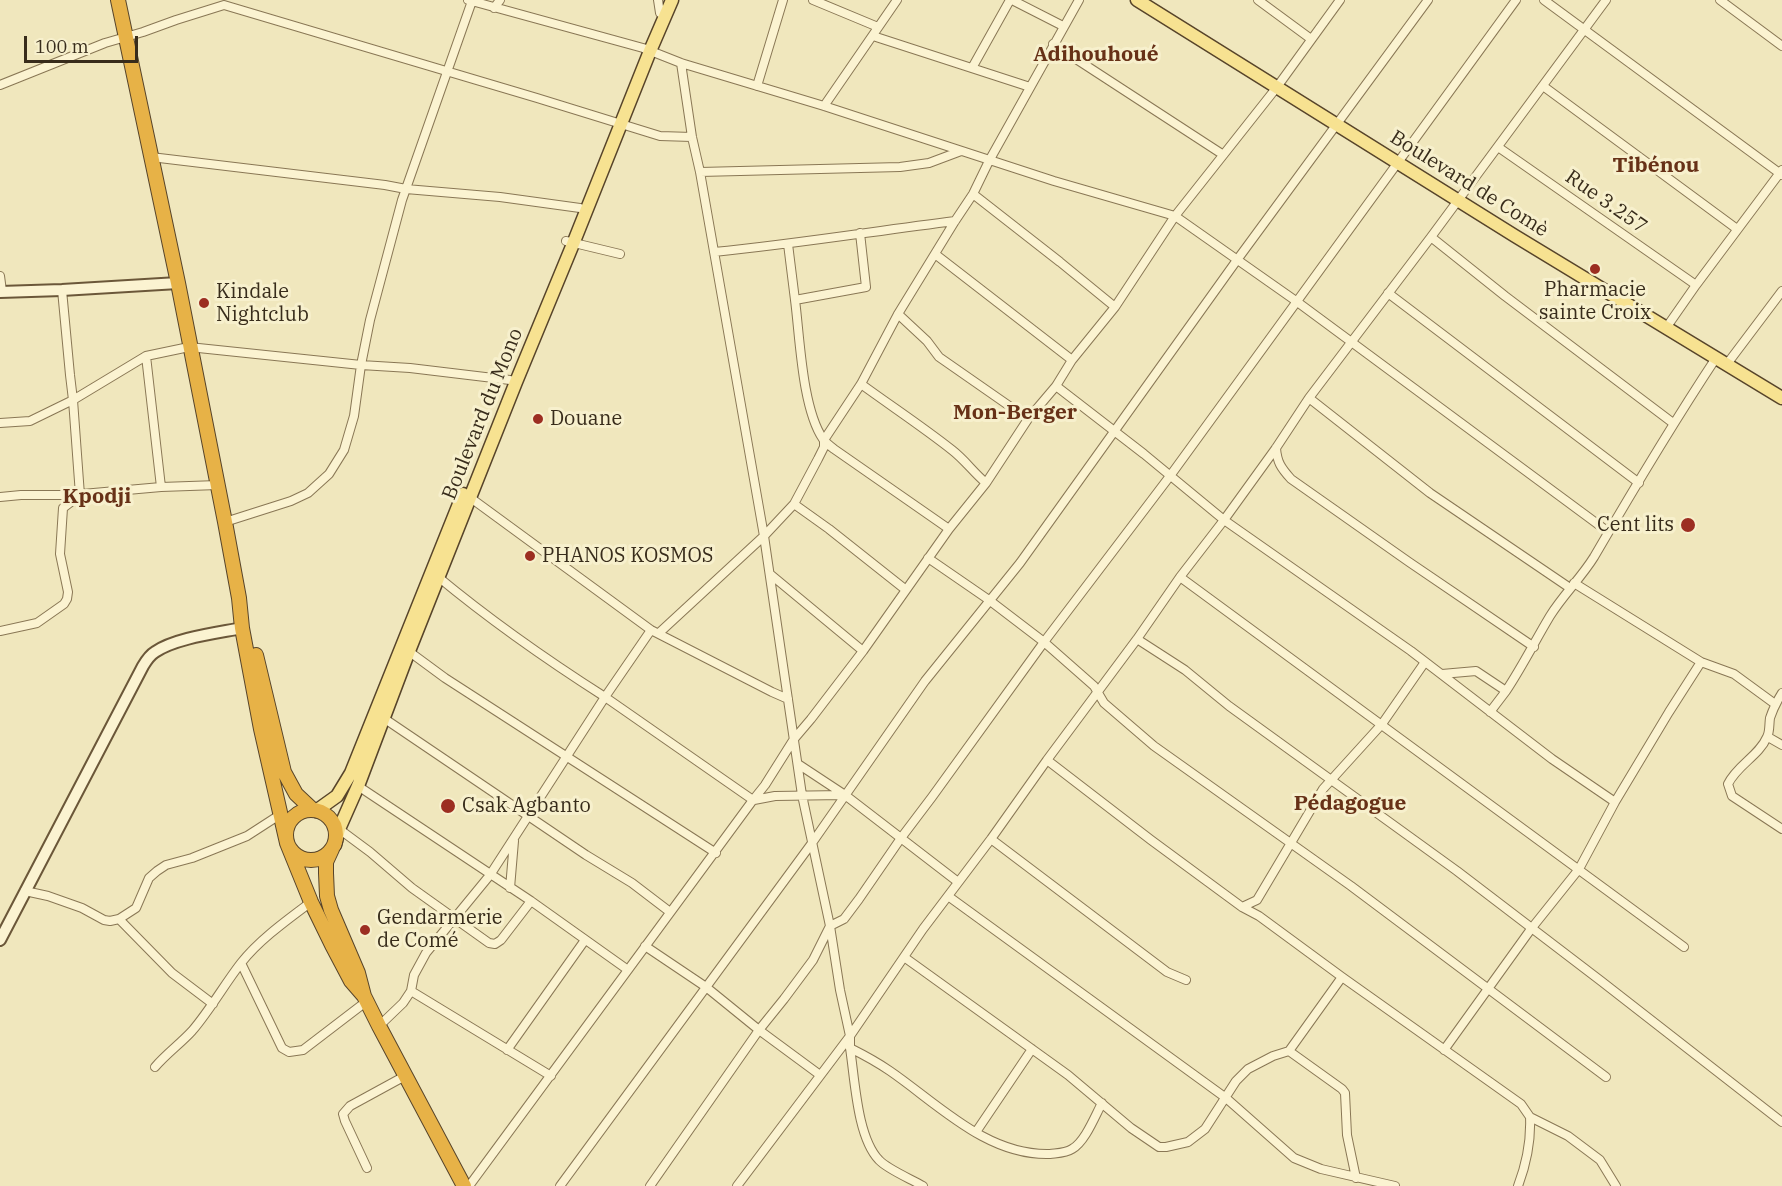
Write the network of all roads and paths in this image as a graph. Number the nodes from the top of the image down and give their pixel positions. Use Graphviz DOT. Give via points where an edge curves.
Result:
graph roads {
  1 [pos="118,0"];
  2 [pos="500,0"];
  3 [pos="664,0"];
  4 [pos="672,0"];
  5 [pos="783,0"];
  6 [pos="813,0"];
  7 [pos="897,0"];
  8 [pos="1011,0"];
  9 [pos="1079,0"];
  10 [pos="1137,0"];
  11 [pos="1258,0"];
  12 [pos="1340,0"];
  13 [pos="1428,0"];
  14 [pos="1516,0"];
  15 [pos="1544,0"];
  16 [pos="1606,0"];
  17 [pos="1720,0"];
  18 [pos="470,1"];
  19 [pos="659,6"];
  20 [pos="494,8"];
  21 [pos="1063,26"];
  22 [pos="878,27"];
  23 [pos="1584,30"];
  24 [pos="873,36"];
  25 [pos="126,37"];
  26 [pos="1311,39"];
  27 [pos="1053,44"];
  28 [pos="1782,46"];
  29 [pos="646,49"];
  30 [pos="681,63"];
  31 [pos="972,68"];
  32 [pos="449,71"];
  33 [pos="0,85"];
  34 [pos="758,86"];
  35 [pos="1543,86"];
  36 [pos="1030,87"];
  37 [pos="1277,87"];
  38 [pos="824,106"];
  39 [pos="618,122"];
  40 [pos="1336,125"];
  41 [pos="692,137"];
  42 [pos="1497,147"];
  43 [pos="961,151"];
  44 [pos="1222,154"];
  45 [pos="152,157"];
  46 [pos="989,160"];
  47 [pos="1397,163"];
  48 [pos="700,172"];
  49 [pos="1781,173"];
  50 [pos="406,189"];
  51 [pos="973,194"];
  52 [pos="1458,201"];
  53 [pos="580,208"];
  54 [pos="1175,216"];
  55 [pos="955,221"];
  56 [pos="1737,229"];
  57 [pos="860,233"];
  58 [pos="1431,237"];
  59 [pos="570,242"];
  60 [pos="788,244"];
  61 [pos="714,252"];
  62 [pos="620,254"];
  63 [pos="934,254"];
  64 [pos="1237,260"];
  65 [pos="0,276"];
  66 [pos="178,283"];
  67 [pos="1696,285"];
  68 [pos="62,290"];
  69 [pos="1,291"];
  70 [pos="1782,291"];
  71 [pos="1388,293"];
  72 [pos="795,300"];
  73 [pos="1296,301"];
  74 [pos="1115,308"];
  75 [pos="898,314"];
  76 [pos="1666,328"];
  77 [pos="1352,343"];
  78 [pos="189,347"];
  79 [pos="146,356"];
  80 [pos="1072,360"];
  81 [pos="1721,361"];
  82 [pos="361,365"];
  83 [pos="510,380"];
  84 [pos="861,384"];
  85 [pos="1056,386"];
  86 [pos="1309,398"];
  87 [pos="1782,398"];
  88 [pos="74,400"];
  89 [pos="1028,419"];
  90 [pos="0,423"];
  91 [pos="1673,423"];
  92 [pos="1114,432"];
  93 [pos="824,440"];
  94 [pos="1276,448"];
  95 [pos="1170,476"];
  96 [pos="986,483"];
  97 [pos="1639,483"];
  98 [pos="218,485"];
  99 [pos="161,487"];
  100 [pos="80,495"];
  101 [pos="467,495"];
  102 [pos="0,496"];
  103 [pos="794,504"];
  104 [pos="1224,520"];
  105 [pos="225,522"];
  106 [pos="949,529"];
  107 [pos="1608,531"];
  108 [pos="764,536"];
  109 [pos="928,558"];
  110 [pos="435,574"];
  111 [pos="770,574"];
  112 [pos="1180,577"];
  113 [pos="1572,586"];
  114 [pos="906,590"];
  115 [pos="239,598"];
  116 [pos="989,600"];
  117 [pos="242,628"];
  118 [pos="0,631"];
  119 [pos="655,632"];
  120 [pos="1137,639"];
  121 [pos="1044,642"];
  122 [pos="1534,647"];
  123 [pos="405,649"];
  124 [pos="862,651"];
  125 [pos="1425,662"];
  126 [pos="1701,662"];
  127 [pos="1442,674"];
  128 [pos="1506,691"];
  129 [pos="1098,692"];
  130 [pos="1782,693"];
  131 [pos="605,697"];
  132 [pos="788,699"];
  133 [pos="1775,704"];
  134 [pos="1490,712"];
  135 [pos="380,715"];
  136 [pos="1382,724"];
  137 [pos="1768,737"];
  138 [pos="794,739"];
  139 [pos="1782,745"];
  140 [pos="567,756"];
  141 [pos="1047,760"];
  142 [pos="798,764"];
  143 [pos="1330,781"];
  144 [pos="358,786"];
  145 [pos="802,795"];
  146 [pos="845,795"];
  147 [pos="753,800"];
  148 [pos="1615,802"];
  149 [pos="315,810"];
  150 [pos="281,814"];
  151 [pos="529,815"];
  152 [pos="339,829"];
  153 [pos="1782,829"];
  154 [pos="901,838"];
  155 [pos="991,839"];
  156 [pos="514,840"];
  157 [pos="287,843"];
  158 [pos="812,843"];
  159 [pos="1291,843"];
  160 [pos="334,847"];
  161 [pos="716,853"];
  162 [pos="1579,869"];
  163 [pos="490,875"];
  164 [pos="958,882"];
  165 [pos="510,888"];
  166 [pos="25,891"];
  167 [pos="948,896"];
  168 [pos="1257,900"];
  169 [pos="531,901"];
  170 [pos="311,902"];
  171 [pos="1242,907"];
  172 [pos="670,912"];
  173 [pos="1259,916"];
  174 [pos="119,919"];
  175 [pos="454,919"];
  176 [pos="831,926"];
  177 [pos="1531,929"];
  178 [pos="0,940"];
  179 [pos="585,940"];
  180 [pos="645,946"];
  181 [pos="1684,947"];
  182 [pos="904,957"];
  183 [pos="242,963"];
  184 [pos="628,970"];
  185 [pos="1342,977"];
  186 [pos="1186,980"];
  187 [pos="706,987"];
  188 [pos="1487,989"];
  189 [pos="411,991"];
  190 [pos="365,998"];
  191 [pos="213,1004"];
  192 [pos="378,1026"];
  193 [pos="759,1030"];
  194 [pos="850,1036"];
  195 [pos="850,1048"];
  196 [pos="1032,1049"];
  197 [pos="507,1050"];
  198 [pos="1444,1050"];
  199 [pos="1288,1051"];
  200 [pos="155,1067"];
  201 [pos="820,1075"];
  202 [pos="405,1076"];
  203 [pos="551,1076"];
  204 [pos="1606,1077"];
  205 [pos="1226,1098"];
  206 [pos="1102,1103"];
  207 [pos="1530,1117"];
  208 [pos="1782,1122"];
  209 [pos="976,1132"];
  210 [pos="367,1167"];
  211 [pos="1356,1178"];
  212 [pos="464,1186"];
  213 [pos="470,1186"];
  214 [pos="560,1186"];
  215 [pos="651,1186"];
  216 [pos="736,1186"];
  217 [pos="923,1186"];
  218 [pos="1395,1186"];
  219 [pos="1518,1186"];
  220 [pos="1616,1186"];
  1 -- 25 [label="highway"];
  2 -- 20 [label="street"];
  3 -- 19 [label="main road, Boulevard du Mono"];
  4 -- 29 [label="main road, Boulevard du Mono"];
  5 -- 34 [label="street"];
  6 -- 22 [label="street"];
  7 -- 22 [label="street"];
  8 -- 21 [label="street"];
  8 -- 31 [label="street"];
  9 -- 21 [label="street"];
  10 -- 37 [label="main road, Boulevard de Comè"];
  11 -- 26 [label="street"];
  12 -- 26 [label="street"];
  13 -- 40 [label="street"];
  14 -- 47 [label="street"];
  15 -- 23 [label="street"];
  16 -- 23 [label="street"];
  17 -- 28 [label="street"];
  18 -- 20 [label="street"];
  18 -- 32 [label="street"];
  19 -- 29 [label="main road, Boulevard du Mono"];
  20 -- 29 [label="street"];
  21 -- 27 [label="street"];
  22 -- 24 [label="street"];
  23 -- 35 [label="street"];
  23 -- 49 [label="street"];
  24 -- 31 [label="street"];
  24 -- 38 [label="street"];
  25 -- 32 [label="street" via="224,5"];
  25 -- 33 [label="street"];
  25 -- 45 [label="highway"];
  26 -- 37 [label="street"];
  27 -- 36 [label="street"];
  27 -- 44 [label="street"];
  29 -- 30 [label="street"];
  29 -- 39 [label="main road, Boulevard du Mono"];
  30 -- 34 [label="street"];
  30 -- 41 [label="street"];
  31 -- 36 [label="street"];
  32 -- 39 [label="street"];
  32 -- 50 [label="street"];
  34 -- 38 [label="street"];
  35 -- 42 [label="street"];
  35 -- 56 [label="street"];
  36 -- 46 [label="street"];
  37 -- 40 [label="main road, Boulevard de Comè"];
  37 -- 44 [label="street"];
  38 -- 43 [label="street"];
  39 -- 41 [label="street" via="660,136"];
  39 -- 53 [label="main road, Boulevard du Mono"];
  39 -- 59 [label="main road, Boulevard du Mono"];
  40 -- 47 [label="main road, Boulevard de Comè"];
  40 -- 64 [label="street"];
  41 -- 48 [label="street"];
  42 -- 52 [label="street"];
  42 -- 67 [label="street, Rue 3.257"];
  43 -- 46 [label="street"];
  43 -- 48 [label="street" via="929,163 900,167"];
  44 -- 54 [label="street"];
  45 -- 50 [label="street"];
  45 -- 66 [label="highway"];
  46 -- 51 [label="street"];
  46 -- 54 [label="street"];
  47 -- 52 [label="main road, Boulevard de Comè"];
  47 -- 73 [label="street"];
  48 -- 61 [label="street"];
  49 -- 56 [label="street"];
  50 -- 53 [label="street"];
  50 -- 82 [label="street"];
  51 -- 55 [label="street"];
  51 -- 74 [label="street"];
  52 -- 58 [label="street"];
  52 -- 76 [label="main road, Boulevard de Comè"];
  53 -- 59 [label="main road, Boulevard du Mono"];
  54 -- 64 [label="street"];
  54 -- 74 [label="street"];
  55 -- 57 [label="street"];
  55 -- 63 [label="street"];
  56 -- 67 [label="street"];
  57 -- 60 [label="street"];
  57 -- 72 [label="street" via="866,287"];
  58 -- 71 [label="street"];
  58 -- 91 [label="street"];
  59 -- 62 [label="street"];
  59 -- 83 [label="main road, Boulevard du Mono"];
  59 -- 101 [label="main road, Boulevard du Mono"];
  60 -- 61 [label="street"];
  60 -- 72 [label="street"];
  61 -- 108 [label="street"];
  63 -- 75 [label="street"];
  63 -- 80 [label="street"];
  64 -- 73 [label="street"];
  64 -- 92 [label="street"];
  65 -- 69 [label="street"];
  66 -- 68 [label="street"];
  66 -- 78 [label="highway"];
  67 -- 76 [label="street"];
  68 -- 69 [label="street"];
  68 -- 88 [label="street"];
  70 -- 81 [label="street"];
  71 -- 77 [label="street"];
  71 -- 97 [label="street"];
  72 -- 93 [label="street" via="806,392"];
  73 -- 77 [label="street"];
  73 -- 95 [label="street"];
  74 -- 80 [label="street"];
  75 -- 84 [label="street"];
  75 -- 89 [label="street" via="939,357"];
  76 -- 81 [label="main road, Boulevard de Comè"];
  77 -- 86 [label="street"];
  77 -- 107 [label="street"];
  78 -- 79 [label="street"];
  78 -- 82 [label="street"];
  78 -- 98 [label="highway"];
  79 -- 88 [label="street"];
  79 -- 99 [label="street"];
  80 -- 85 [label="street"];
  81 -- 87 [label="main road, Boulevard de Comè"];
  81 -- 91 [label="street"];
  82 -- 83 [label="street"];
  82 -- 105 [label="street" via="348,437 329,474 301,497"];
  83 -- 101 [label="main road, Boulevard du Mono"];
  84 -- 93 [label="street"];
  84 -- 96 [label="street" via="952,450"];
  85 -- 89 [label="street"];
  85 -- 92 [label="street"];
  86 -- 94 [label="street"];
  86 -- 113 [label="street" via="1412,480"];
  88 -- 90 [label="street" via="30,421"];
  88 -- 100 [label="street"];
  89 -- 96 [label="street"];
  91 -- 97 [label="street"];
  92 -- 95 [label="street"];
  92 -- 116 [label="street" via="1020,564"];
  93 -- 103 [label="street"];
  93 -- 106 [label="street"];
  94 -- 104 [label="street"];
  94 -- 122 [label="street" via="1276,460 1291,479"];
  95 -- 104 [label="street"];
  95 -- 121 [label="street"];
  96 -- 106 [label="street"];
  97 -- 107 [label="street"];
  98 -- 99 [label="street"];
  98 -- 105 [label="highway"];
  99 -- 100 [label="street"];
  100 -- 102 [label="street"];
  100 -- 118 [label="street" via="63,508 60,554 67,600 37,623"];
  101 -- 110 [label="main road, Boulevard du Mono"];
  101 -- 119 [label="street"];
  103 -- 108 [label="street"];
  103 -- 114 [label="street"];
  104 -- 112 [label="street"];
  104 -- 125 [label="street"];
  105 -- 115 [label="highway"];
  106 -- 109 [label="street"];
  107 -- 113 [label="street"];
  108 -- 111 [label="street"];
  108 -- 119 [label="street"];
  109 -- 114 [label="street"];
  109 -- 116 [label="street"];
  110 -- 123 [label="main road, Boulevard du Mono"];
  110 -- 131 [label="street"];
  111 -- 124 [label="street"];
  111 -- 132 [label="street"];
  112 -- 120 [label="street"];
  112 -- 136 [label="street"];
  113 -- 122 [label="street"];
  113 -- 126 [label="street"];
  114 -- 124 [label="street"];
  115 -- 117 [label="highway"];
  115 -- 149 [label="highway" via="284,772 296,794"];
  116 -- 121 [label="street"];
  116 -- 146 [label="street" via="925,681"];
  117 -- 150 [label="highway"];
  117 -- 166 [label="street" via="167,645 152,654"];
  119 -- 131 [label="street"];
  119 -- 132 [label="street"];
  120 -- 129 [label="street"];
  120 -- 143 [label="street" via="1185,670"];
  121 -- 129 [label="street"];
  121 -- 154 [label="street"];
  122 -- 128 [label="street"];
  123 -- 135 [label="main road, Boulevard du Mono"];
  123 -- 140 [label="street"];
  124 -- 138 [label="street"];
  125 -- 127 [label="street"];
  125 -- 136 [label="street"];
  126 -- 133 [label="street" via="1734,674"];
  126 -- 148 [label="street"];
  127 -- 128 [label="street" via="1476,671"];
  127 -- 134 [label="street"];
  128 -- 134 [label="street"];
  129 -- 141 [label="street"];
  129 -- 159 [label="street" via="1104,703 1154,746"];
  130 -- 133 [label="street"];
  131 -- 140 [label="street"];
  131 -- 147 [label="street"];
  132 -- 138 [label="street"];
  133 -- 137 [label="street"];
  134 -- 148 [label="street"];
  135 -- 144 [label="main road, Boulevard du Mono"];
  135 -- 149 [label="main road, Boulevard du Mono" via="342,791"];
  135 -- 151 [label="street"];
  136 -- 143 [label="street"];
  136 -- 162 [label="street"];
  137 -- 139 [label="street"];
  137 -- 153 [label="street" via="1728,784 1732,796"];
  138 -- 142 [label="street"];
  138 -- 147 [label="street"];
  140 -- 151 [label="street"];
  140 -- 161 [label="street"];
  141 -- 155 [label="street"];
  141 -- 171 [label="street"];
  142 -- 145 [label="street"];
  142 -- 146 [label="street"];
  143 -- 159 [label="street"];
  143 -- 177 [label="street" via="1413,838"];
  144 -- 152 [label="main road, Boulevard du Mono"];
  144 -- 163 [label="street"];
  145 -- 146 [label="street"];
  145 -- 147 [label="street"];
  145 -- 158 [label="street"];
  146 -- 154 [label="street"];
  146 -- 158 [label="street"];
  147 -- 161 [label="street"];
  148 -- 162 [label="street"];
  149 -- 157 [label="highway" via="300,813 290,822"];
  149 -- 160 [label="highway" via="333,824"];
  150 -- 157 [label="highway"];
  150 -- 174 [label="street" via="247,836 166,865 149,878 136,908"];
  151 -- 156 [label="street"];
  151 -- 172 [label="street"];
  152 -- 160 [label="main road, Boulevard du Mono"];
  152 -- 175 [label="street"];
  154 -- 164 [label="street"];
  154 -- 176 [label="street" via="844,919"];
  155 -- 164 [label="street"];
  155 -- 186 [label="street" via="1167,972"];
  156 -- 163 [label="street"];
  156 -- 165 [label="street"];
  157 -- 160 [label="highway" via="295,855 308,861 322,858"];
  157 -- 170 [label="highway"];
  158 -- 176 [label="street"];
  158 -- 187 [label="street"];
  159 -- 168 [label="street"];
  159 -- 188 [label="street"];
  160 -- 190 [label="highway" via="326,862 329,904"];
  161 -- 172 [label="street"];
  162 -- 177 [label="street"];
  162 -- 181 [label="street"];
  163 -- 165 [label="street"];
  163 -- 175 [label="street"];
  164 -- 167 [label="street"];
  165 -- 169 [label="street"];
  166 -- 174 [label="street" via="82,908 104,920"];
  166 -- 178 [label="street"];
  167 -- 182 [label="street"];
  167 -- 205 [label="street"];
  168 -- 171 [label="street"];
  168 -- 173 [label="street"];
  169 -- 175 [label="street" via="495,944"];
  169 -- 179 [label="street"];
  170 -- 183 [label="street"];
  170 -- 190 [label="highway" via="351,981"];
  171 -- 173 [label="street"];
  172 -- 180 [label="street"];
  173 -- 185 [label="street"];
  174 -- 191 [label="street" via="172,973"];
  175 -- 189 [label="street" via="419,964"];
  176 -- 193 [label="street" via="813,960"];
  176 -- 194 [label="street"];
  177 -- 188 [label="street"];
  177 -- 208 [label="street"];
  179 -- 184 [label="street"];
  179 -- 197 [label="street"];
  180 -- 184 [label="street"];
  180 -- 187 [label="street"];
  182 -- 194 [label="street"];
  182 -- 196 [label="street"];
  183 -- 190 [label="street" via="282,1048 289,1052 303,1050"];
  183 -- 191 [label="street"];
  184 -- 203 [label="street"];
  185 -- 198 [label="street"];
  185 -- 199 [label="street"];
  187 -- 193 [label="street"];
  187 -- 214 [label="street"];
  188 -- 198 [label="street"];
  188 -- 204 [label="street"];
  189 -- 192 [label="street"];
  189 -- 197 [label="street"];
  190 -- 192 [label="highway"];
  191 -- 200 [label="street"];
  192 -- 202 [label="highway"];
  193 -- 201 [label="street"];
  193 -- 215 [label="street"];
  194 -- 195 [label="street"];
  194 -- 201 [label="street"];
  195 -- 209 [label="street" via="890,1071"];
  195 -- 217 [label="street" via="863,1131 870,1149 880,1161"];
  196 -- 206 [label="street"];
  196 -- 209 [label="street"];
  197 -- 203 [label="street"];
  198 -- 207 [label="street" via="1521,1104"];
  199 -- 205 [label="street" via="1248,1069"];
  199 -- 211 [label="street" via="1345,1094 1347,1135"];
  201 -- 216 [label="street"];
  202 -- 210 [label="street" via="350,1106 343,1114"];
  202 -- 212 [label="highway"];
  203 -- 213 [label="street"];
  205 -- 206 [label="street" via="1199,1134 1188,1142 1166,1147 1149,1142"];
  205 -- 211 [label="street" via="1294,1158"];
  206 -- 209 [label="street" via="1079,1144 1060,1153 1016,1150"];
  207 -- 219 [label="street" via="1525,1166"];
  207 -- 220 [label="street" via="1568,1136 1600,1160"];
  211 -- 218 [label="street"];
}
